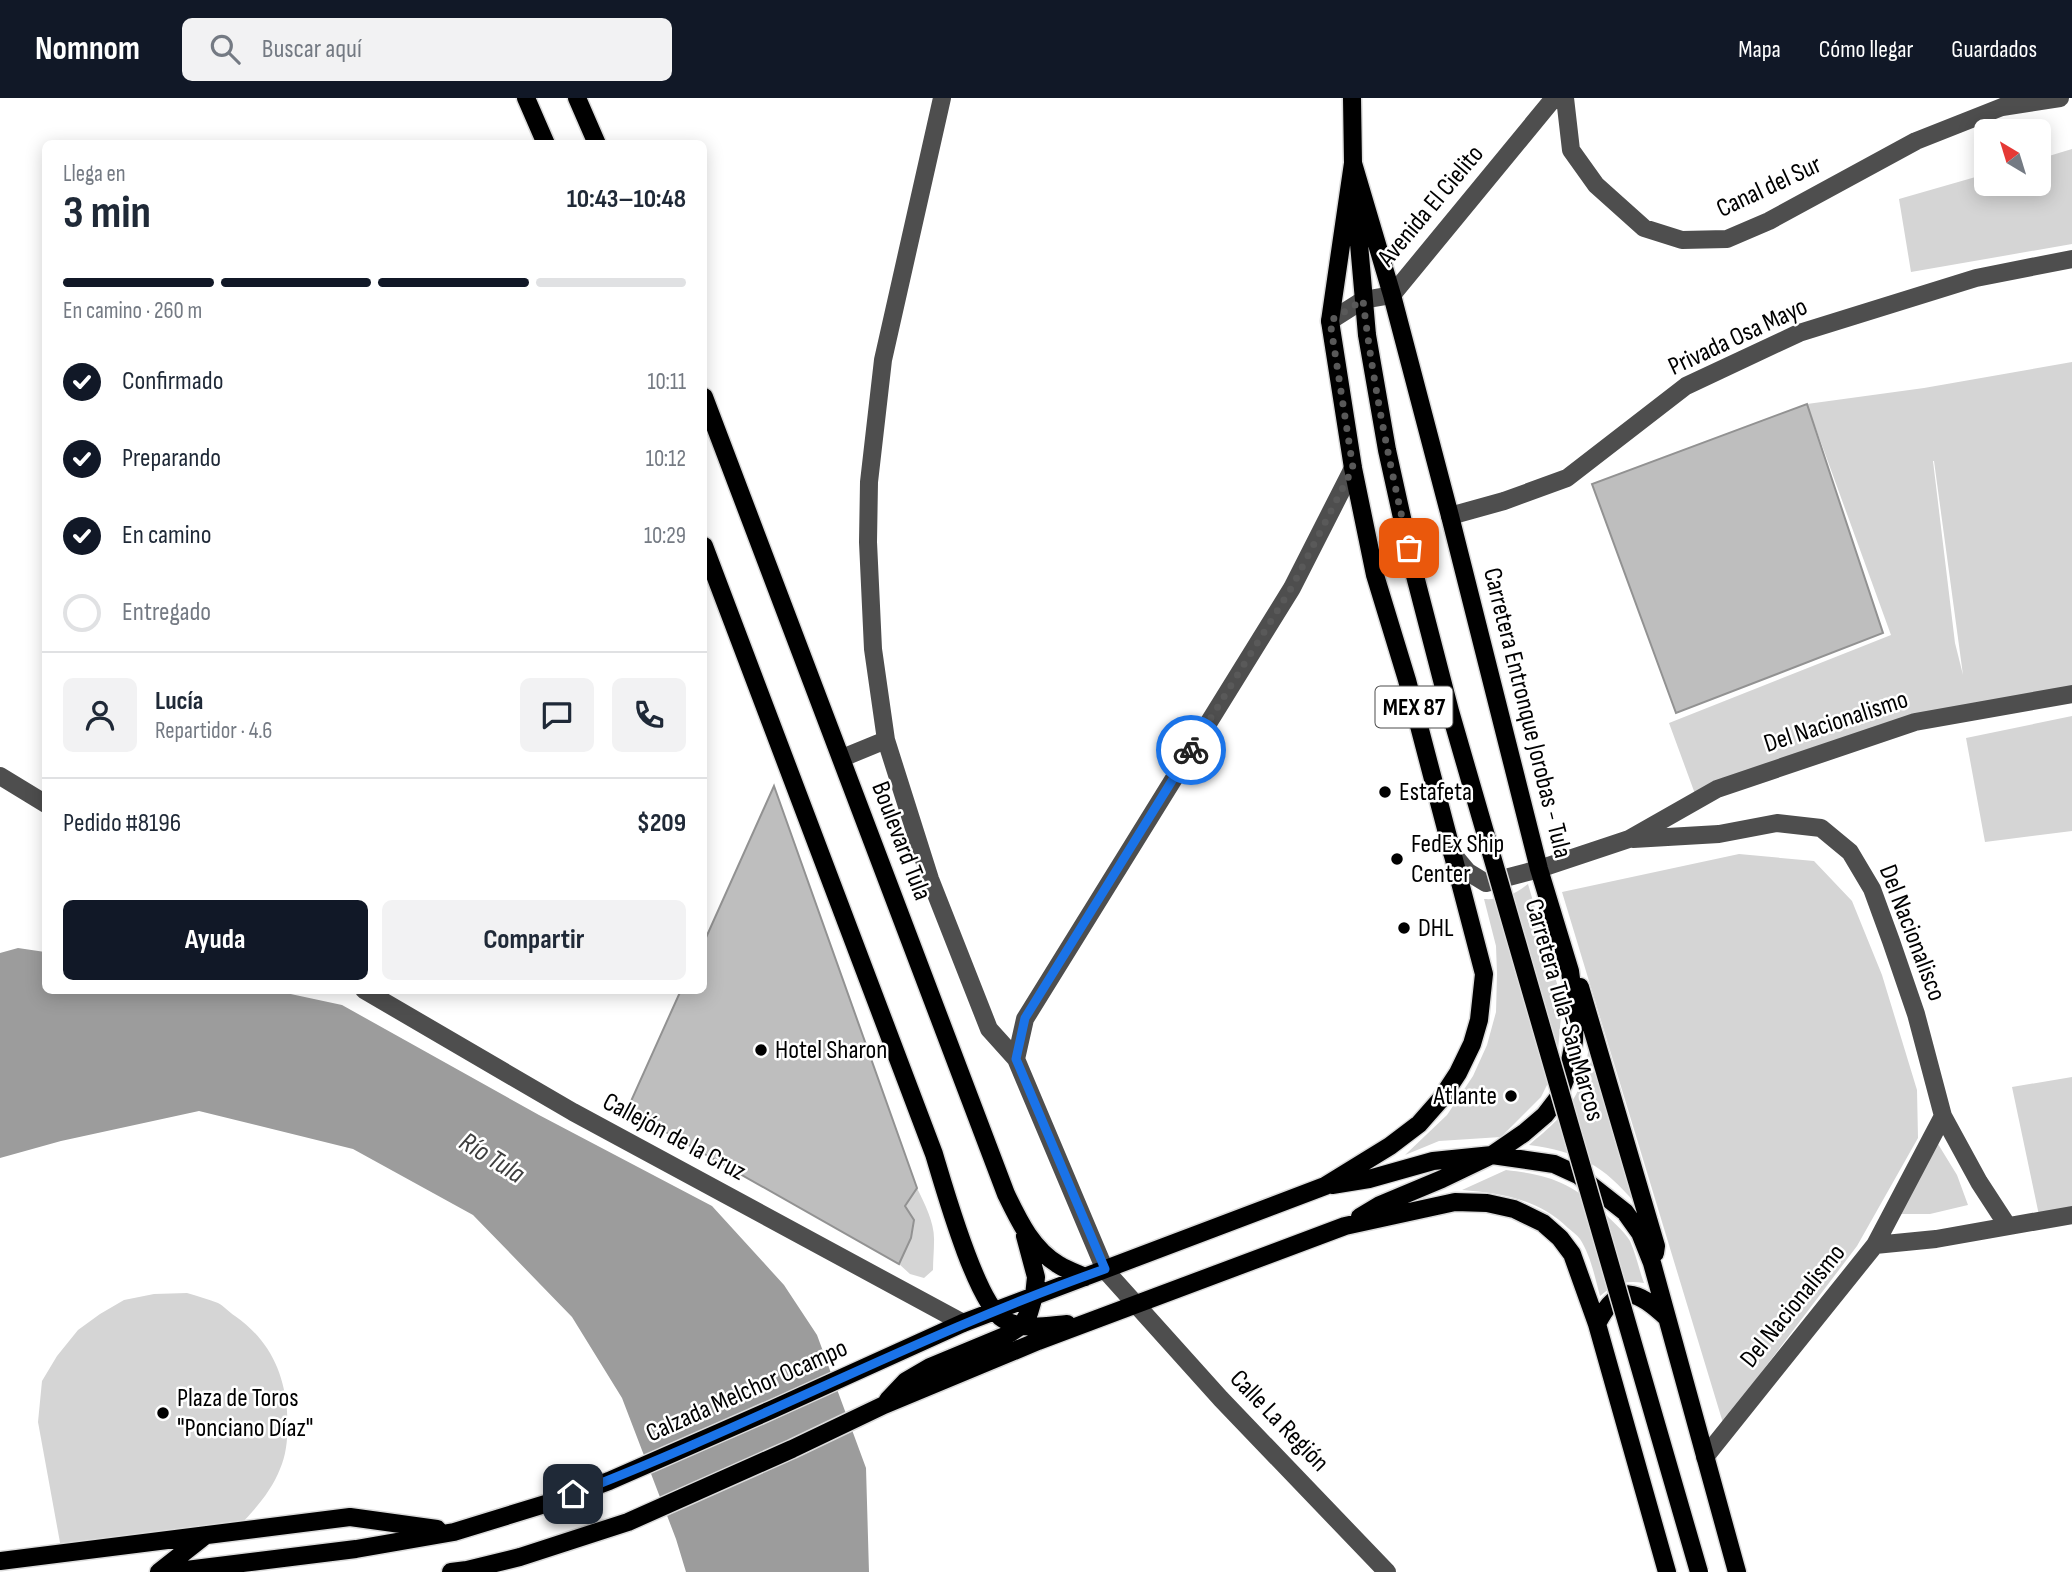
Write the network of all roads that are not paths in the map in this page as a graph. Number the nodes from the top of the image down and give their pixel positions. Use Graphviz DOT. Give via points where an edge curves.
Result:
graph roads {
  1 [pos="526,98"];
  2 [pos="577,98"];
  3 [pos="942,98"];
  4 [pos="1352,98"];
  5 [pos="1554,98"];
  6 [pos="1565,98"];
  7 [pos="2060,98"];
  8 [pos="2000,102"];
  9 [pos="544,140"];
  10 [pos="595,140"];
  11 [pos="1353,163"];
  12 [pos="2072,258"];
  13 [pos="1392,295"];
  14 [pos="1363,300"];
  15 [pos="1330,321"];
  16 [pos="707,405"];
  17 [pos="1353,468"];
  18 [pos="1450,516"];
  19 [pos="707,554"];
  20 [pos="2072,694"];
  21 [pos="886,740"];
  22 [pos="842,758"];
  23 [pos="0,776"];
  24 [pos="42,802"];
  25 [pos="1629,839"];
  26 [pos="1452,853"];
  27 [pos="1539,869"];
  28 [pos="1570,971"];
  29 [pos="371,994"];
  30 [pos="1016,1059"];
  31 [pos="1943,1116"];
  32 [pos="1492,1155"];
  33 [pos="1325,1186"];
  34 [pos="2072,1215"];
  35 [pos="2007,1225"];
  36 [pos="1345,1226"];
  37 [pos="1023,1229"];
  38 [pos="1875,1245"];
  39 [pos="1653,1263"];
  40 [pos="1105,1269"];
  41 [pos="1085,1277"];
  42 [pos="1034,1296"];
  43 [pos="1134,1304"];
  44 [pos="993,1311"];
  45 [pos="1667,1318"];
  46 [pos="963,1323"];
  47 [pos="1087,1323"];
  48 [pos="1597,1324"];
  49 [pos="1021,1326"];
  50 [pos="884,1405"];
  51 [pos="1705,1457"];
  52 [pos="454,1532"];
  53 [pos="206,1535"];
  54 [pos="0,1561"];
  55 [pos="0,1568"];
  56 [pos="10,1572"];
  57 [pos="159,1572"];
  58 [pos="170,1572"];
  59 [pos="462,1572"];
  60 [pos="1387,1572"];
  61 [pos="1667,1572"];
  62 [pos="1699,1572"];
  63 [pos="1737,1572"];
  1 -- 9 [label="main road"];
  2 -- 10 [label="main road"];
  3 -- 21 [label="street, Calle La Región" via="883,360 869,482 873,649"];
  4 -- 11 [label="main road, Carretera Entronque Jorobas - Tula / MEX 87"];
  5 -- 13 [label="street, Avenida El Cielito"];
  6 -- 8 [label="street, Canal del Sur" via="1571,150 1597,185 1644,228 1682,240 1727,239 1769,222 1916,141"];
  7 -- 8 [label="street, Canal del Sur"];
  11 -- 13 [label="main road, Carretera Entronque Jorobas - Tula / MEX 87"];
  11 -- 14 [label="main road, Carretera Tula-San Marcos"];
  11 -- 15 [label="main road, MEX 87"];
  12 -- 18 [label="street, Privada Osa Mayo" via="1976,278 1799,333 1686,386 1567,478"];
  13 -- 14 [label="street, Avenida El Cielito"];
  13 -- 18 [label="main road, Carretera Entronque Jorobas - Tula / MEX 87"];
  14 -- 15 [label="street, Avenida El Cielito"];
  14 -- 62 [label="main road, Carretera Tula-San Marcos, bridge" via="1387,450 1450,711"];
  15 -- 17 [label="main road, MEX 87"];
  16 -- 22 [label="main road, Boulevard Tula"];
  17 -- 26 [label="main road, MEX 87" via="1375,575"];
  17 -- 30 [label="street" via="1292,587 1025,1018"];
  18 -- 27 [label="main road, Carretera Entronque Jorobas - Tula / MEX 87"];
  19 -- 44 [label="main road" via="934,1154 952,1215"];
  20 -- 25 [label="street, Del Nacionalismo" via="1914,722 1717,789"];
  21 -- 22 [label="street"];
  21 -- 30 [label="street, Calle La Región" via="930,879 989,1029"];
  22 -- 37 [label="main road, Boulevard Tula"];
  23 -- 24 [label="street"];
  25 -- 27 [label="street"];
  25 -- 31 [label="street, Del Nacionalisco" via="1719,834 1777,823 1821,828 1850,852 1872,889 1891,941"];
  26 -- 27 [label="street" via="1468,872 1486,883"];
  26 -- 33 [label="main road, MEX 87" via="1484,974 1472,1044 1441,1099 1419,1124"];
  27 -- 28 [label="main road, Carretera Entronque Jorobas - Tula / MEX 87"];
  28 -- 32 [label="main road, Carretera Entronque Jorobas - Tula / MEX 87" via="1574,1041 1558,1098 1545,1115"];
  28 -- 39 [label="main road" via="1581,989 1657,1246"];
  29 -- 46 [label="street, Callejón de la Cruz" via="573,1112"];
  30 -- 40 [label="street, Calle La Región"];
  31 -- 35 [label="street, Del Nacionalisco"];
  31 -- 38 [label="street"];
  32 -- 33 [label="main road" via="1433,1161"];
  32 -- 36 [label="main road, Carretera Entronque Jorobas - Tula / MEX 87" via="1380,1205"];
  32 -- 39 [label="main road" via="1555,1164 1578,1175 1625,1212"];
  33 -- 40 [label="main road, Calzada Melchor Ocampo"];
  34 -- 35 [label="street, Del Nacionalismo"];
  35 -- 38 [label="street, Del Nacionalismo"];
  36 -- 43 [label="main road"];
  36 -- 48 [label="main road" via="1455,1202 1514,1209 1543,1223 1572,1254"];
  37 -- 41 [label="main road, Boulevard Tula" via="1059,1266"];
  37 -- 42 [label="main road" via="1035,1277"];
  38 -- 51 [label="street, Del Nacionalismo"];
  39 -- 45 [label="main road"];
  40 -- 41 [label="main road, Calzada Melchor Ocampo"];
  40 -- 43 [label="street, Calle La Región"];
  41 -- 42 [label="main road, Calzada Melchor Ocampo"];
  42 -- 44 [label="main road, Calzada Melchor Ocampo"];
  42 -- 49 [label="main road"];
  43 -- 47 [label="main road"];
  43 -- 60 [label="street, Calle La Región"];
  44 -- 46 [label="main road, Calzada Melchor Ocampo"];
  44 -- 49 [label="main road"];
  45 -- 48 [label="main road" via="1647,1300 1626,1294 1612,1300"];
  45 -- 51 [label="main road"];
  46 -- 52 [label="main road, Calzada Melchor Ocampo" via="610,1480"];
  47 -- 49 [label="main road"];
  47 -- 50 [label="main road"];
  48 -- 61 [label="main road"];
  49 -- 50 [label="main road" via="930,1367 906,1381"];
  50 -- 59 [label="main road" via="628,1522"];
  51 -- 63 [label="main road"];
  52 -- 53 [label="main road" via="351,1517"];
  52 -- 58 [label="main road, Calzada Melchor Ocampo"];
  53 -- 54 [label="main road"];
  53 -- 57 [label="main road"];
  55 -- 56 [label="main road"];
}
